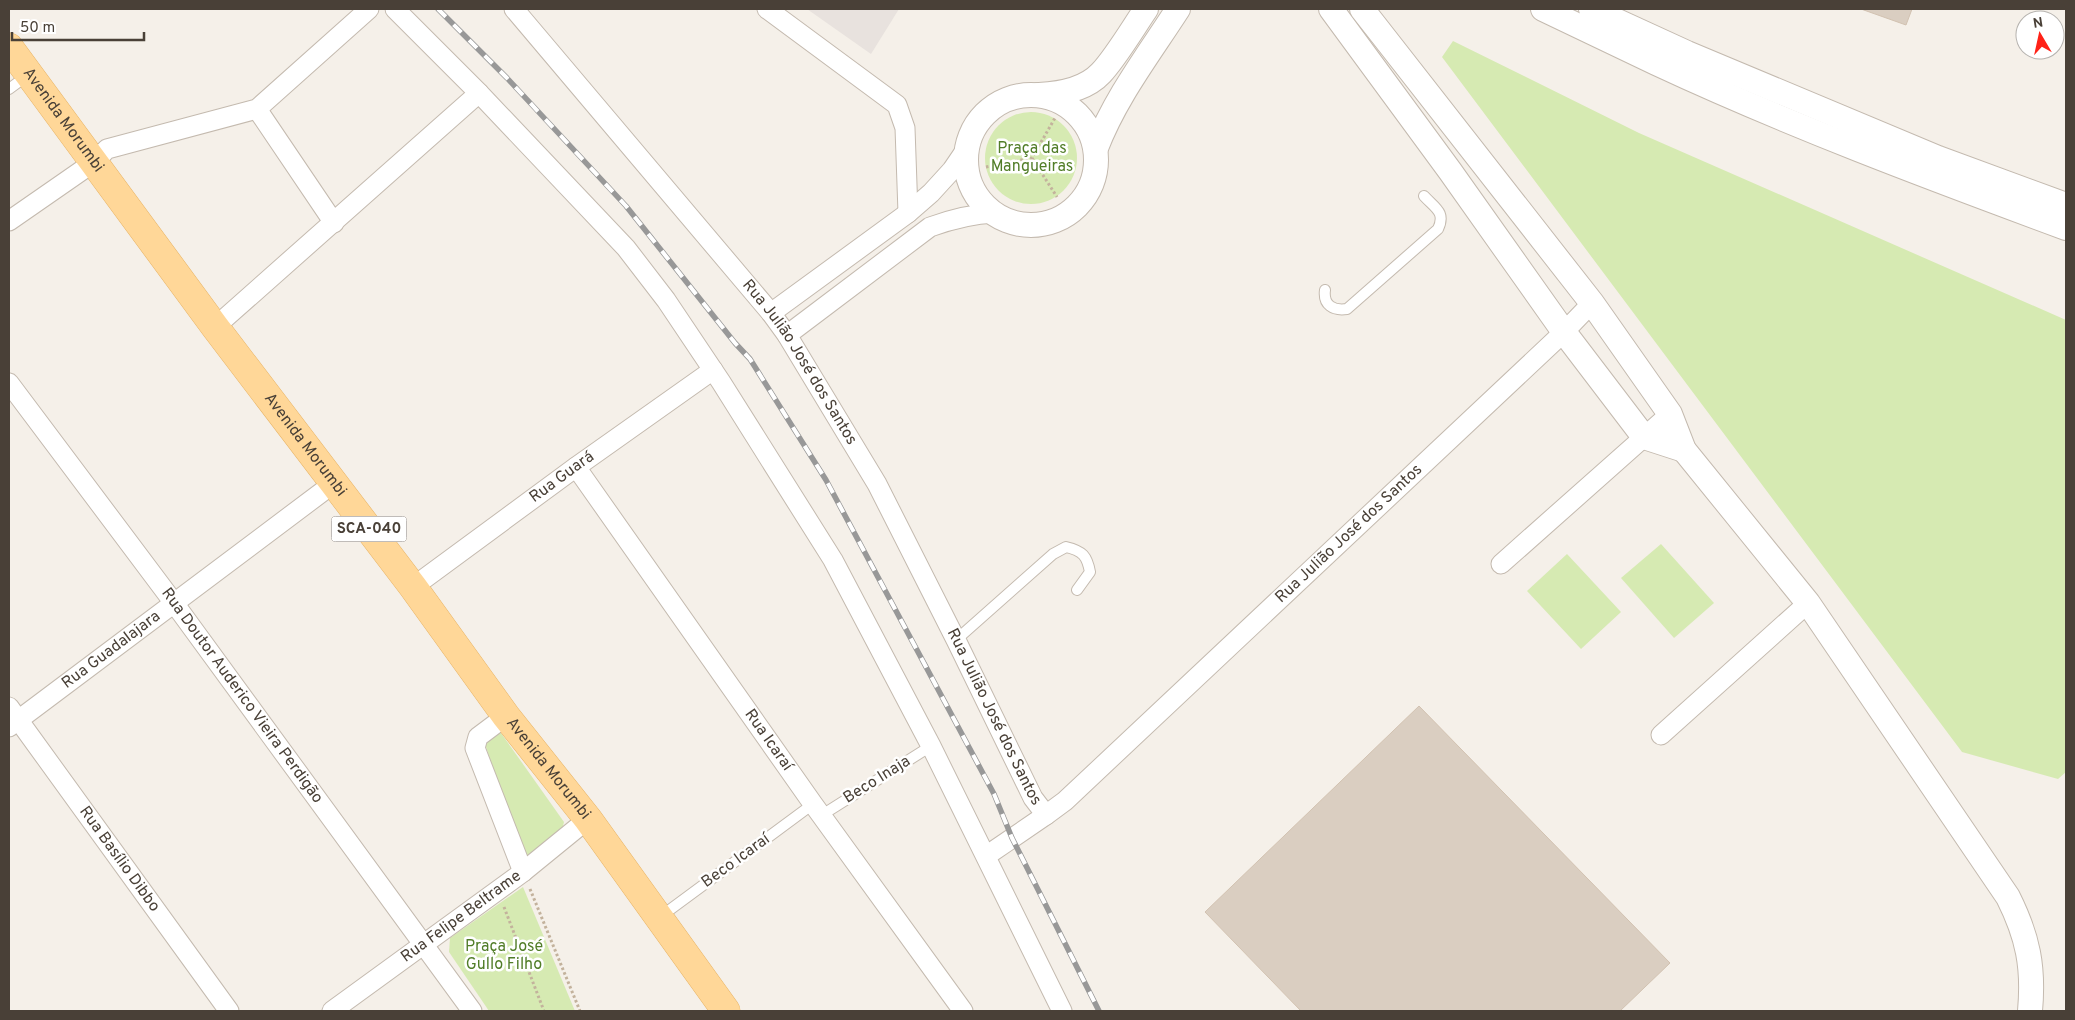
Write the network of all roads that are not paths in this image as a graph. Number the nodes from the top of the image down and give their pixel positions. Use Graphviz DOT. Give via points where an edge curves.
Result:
graph roads {
  1 [pos="369,9"];
  2 [pos="395,9"];
  3 [pos="514,9"];
  4 [pos="766,9"];
  5 [pos="1146,9"];
  6 [pos="1178,9"];
  7 [pos="1331,9"];
  8 [pos="1362,9"];
  9 [pos="1543,9"];
  10 [pos="1592,9"];
  11 [pos="9,47"];
  12 [pos="19,81"];
  13 [pos="479,93"];
  14 [pos="1035,95"];
  15 [pos="257,109"];
  16 [pos="969,145"];
  17 [pos="1096,148"];
  18 [pos="94,162"];
  19 [pos="1424,196"];
  20 [pos="2066,205"];
  21 [pos="908,213"];
  22 [pos="995,213"];
  23 [pos="9,221"];
  24 [pos="334,223"];
  25 [pos="2066,228"];
  26 [pos="1325,290"];
  27 [pos="1592,303"];
  28 [pos="771,313"];
  29 [pos="215,327"];
  30 [pos="1564,332"];
  31 [pos="787,335"];
  32 [pos="713,370"];
  33 [pos="9,383"];
  34 [pos="1670,414"];
  35 [pos="1644,437"];
  36 [pos="1684,450"];
  37 [pos="576,467"];
  38 [pos="334,483"];
  39 [pos="1501,564"];
  40 [pos="413,588"];
  41 [pos="1077,590"];
  42 [pos="174,602"];
  43 [pos="1808,603"];
  44 [pos="956,640"];
  45 [pos="506,716"];
  46 [pos="12,718"];
  47 [pos="1661,735"];
  48 [pos="931,746"];
  49 [pos="818,809"];
  50 [pos="1046,815"];
  51 [pos="588,820"];
  52 [pos="986,856"];
  53 [pos="523,872"];
  54 [pos="659,918"];
  55 [pos="425,945"];
  56 [pos="229,1011"];
  57 [pos="332,1011"];
  58 [pos="472,1011"];
  59 [pos="726,1011"];
  60 [pos="963,1011"];
  61 [pos="1062,1011"];
  62 [pos="2030,1011"];
  1 -- 15 [label="street"];
  2 -- 13 [label="street"];
  3 -- 28 [label="street, Rua Julião José dos Santos"];
  4 -- 21 [label="street" via="897,105 905,128"];
  5 -- 14 [label="street" via="1101,74 1063,92"];
  6 -- 17 [label="street" via="1115,106"];
  7 -- 30 [label="street"];
  8 -- 27 [label="street"];
  9 -- 25 [label="street" via="1780,117"];
  10 -- 20 [label="street" via="1686,53 1938,158"];
  11 -- 12 [label="main road, Avenida Morumbi / SCA-040"];
  12 -- 18 [label="main road, Avenida Morumbi / SCA-040"];
  13 -- 24 [label="street"];
  13 -- 32 [label="street" via="626,248"];
  14 -- 16 [label="street" via="1014,97 994,106 978,122"];
  14 -- 17 [label="street" via="1056,100 1075,111 1089,128"];
  15 -- 18 [label="street" via="107,149"];
  15 -- 24 [label="street"];
  16 -- 21 [label="street" via="952,170"];
  16 -- 22 [label="street" via="965,162 969,183 980,202"];
  17 -- 22 [label="street" via="1097,170 1090,191 1077,208 1059,220 1038,226 1016,225"];
  18 -- 23 [label="street"];
  18 -- 29 [label="main road, Avenida Morumbi / SCA-040"];
  19 -- 26 [label="lane" via="1441,213 1438,229 1348,309 1341,310 1327,304"];
  21 -- 28 [label="street"];
  22 -- 31 [label="street" via="972,214 930,227"];
  24 -- 29 [label="street"];
  27 -- 30 [label="street, Rua Julião José dos Santos"];
  27 -- 34 [label="street"];
  28 -- 31 [label="street, Rua Julião José dos Santos"];
  29 -- 38 [label="main road, Avenida Morumbi / SCA-040"];
  30 -- 35 [label="street"];
  30 -- 50 [label="street, Rua Julião José dos Santos"];
  31 -- 44 [label="street, Rua Julião José dos Santos" via="877,484"];
  32 -- 37 [label="street, Rua Guará"];
  32 -- 48 [label="street" via="833,560"];
  33 -- 42 [label="street, Rua Doutor Auderico Vieira Perdigão"];
  34 -- 35 [label="street"];
  34 -- 36 [label="street"];
  35 -- 36 [label="street"];
  35 -- 39 [label="street"];
  36 -- 43 [label="street"];
  37 -- 40 [label="street, Rua Guará"];
  37 -- 49 [label="street, Rua Icaraí"];
  38 -- 40 [label="main road, Avenida Morumbi / SCA-040"];
  38 -- 42 [label="street, Rua Guadalajara"];
  40 -- 45 [label="main road, Avenida Morumbi / SCA-040"];
  41 -- 44 [label="lane" via="1090,572 1088,562 1079,550 1066,547 1053,554"];
  42 -- 46 [label="street, Rua Guadalajara"];
  42 -- 55 [label="street, Rua Doutor Auderico Vieira Perdigão"];
  43 -- 47 [label="street"];
  43 -- 62 [label="street" via="2008,897 2028,947 2032,974"];
  44 -- 50 [label="street, Rua Julião José dos Santos" via="1033,798"];
  45 -- 51 [label="main road, Avenida Morumbi / SCA-040"];
  45 -- 53 [label="street" via="478,737 476,748"];
  46 -- 56 [label="street, Rua Basílio Dibbo"];
  48 -- 49 [label="lane, Beco Inaja"];
  48 -- 52 [label="street"];
  49 -- 54 [label="lane, Beco Icaraí"];
  49 -- 60 [label="street, Rua Icaraí"];
  50 -- 52 [label="street"];
  51 -- 53 [label="street, Rua Felipe Beltrame"];
  51 -- 54 [label="main road, Avenida Morumbi / SCA-040"];
  52 -- 61 [label="street"];
  53 -- 55 [label="street, Rua Felipe Beltrame"];
  54 -- 59 [label="main road, Avenida Morumbi / SCA-040"];
  55 -- 57 [label="street, Rua Felipe Beltrame"];
  55 -- 58 [label="street, Rua Doutor Auderico Vieira Perdigão"];
}
